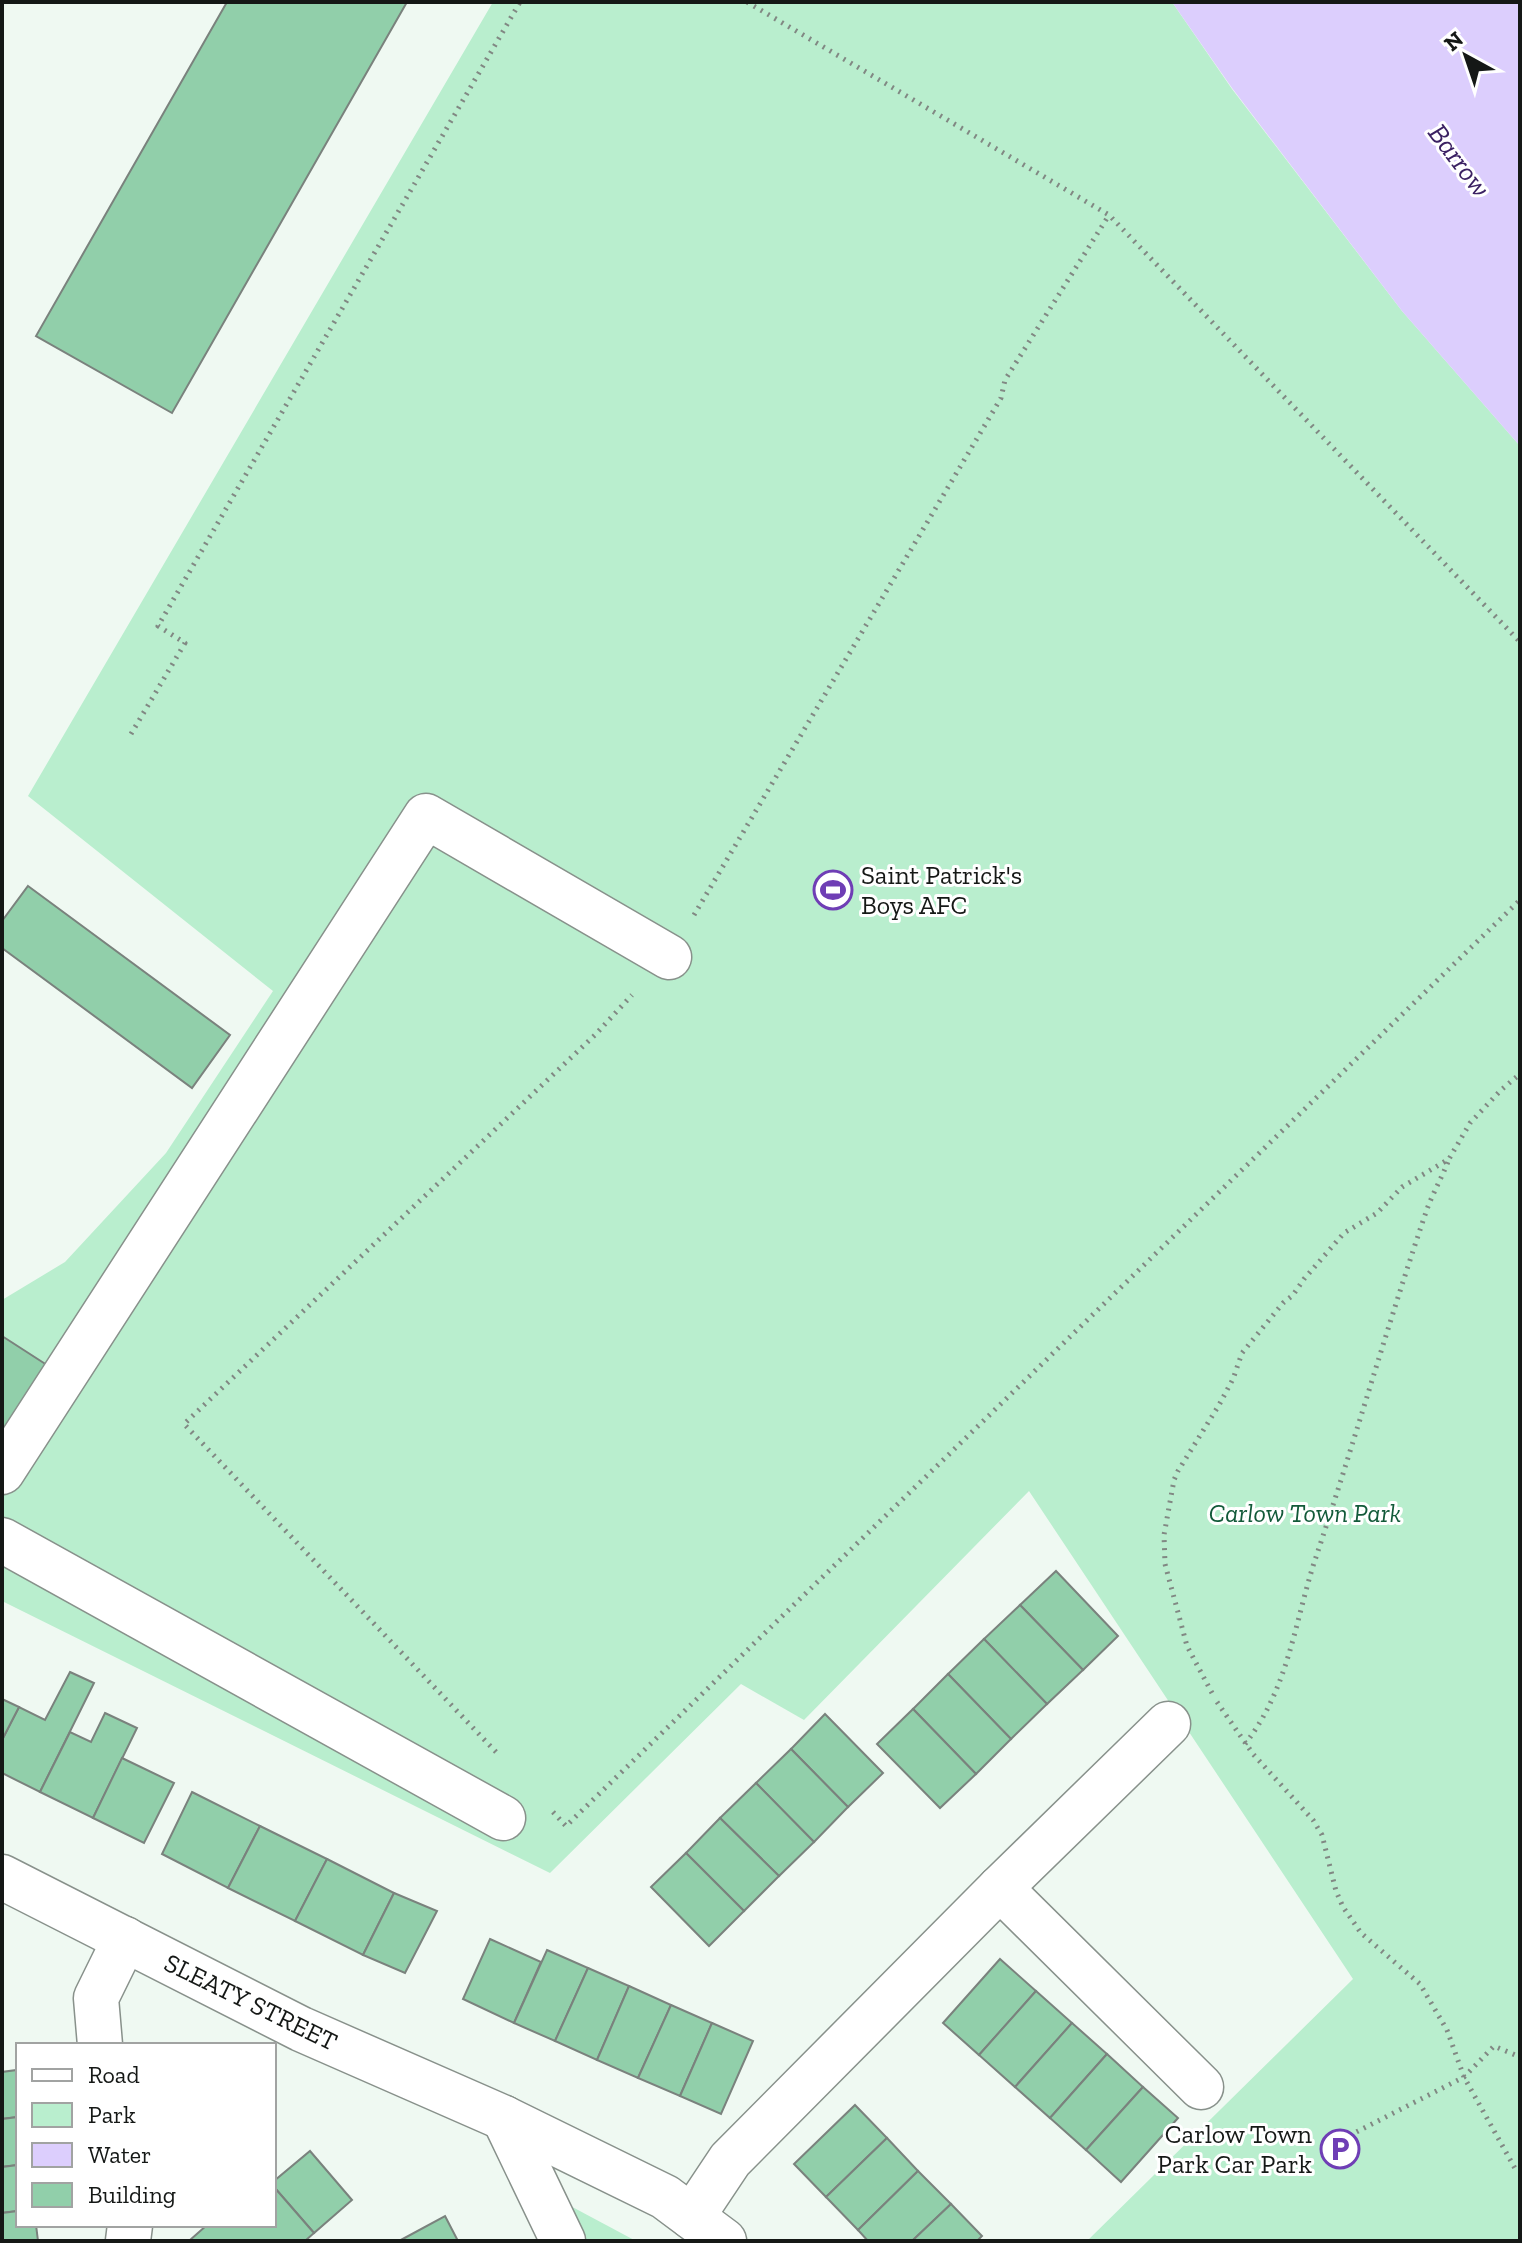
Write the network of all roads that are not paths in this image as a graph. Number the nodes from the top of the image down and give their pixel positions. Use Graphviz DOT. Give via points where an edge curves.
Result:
graph roads {
  1 [pos="669,957"];
  2 [pos="2,1472"];
  3 [pos="2,1540"];
  4 [pos="1168,1724"];
  5 [pos="503,1818"];
  6 [pos="2,1877"];
  7 [pos="1000,1888"];
  8 [pos="125,1939"];
  9 [pos="287,2042"];
  10 [pos="100,2043"];
  11 [pos="1201,2087"];
  12 [pos="504,2118"];
  13 [pos="708,2229"];
  14 [pos="563,2241"];
  1 -- 2 [label="street" via="426,816"];
  3 -- 5 [label="street"];
  4 -- 7 [label="street"];
  6 -- 8 [label="street, SLEATY STREET"];
  7 -- 11 [label="street"];
  7 -- 13 [label="street" via="730,2160"];
  8 -- 9 [label="street, SLEATY STREET"];
  8 -- 10 [label="street" via="96,1998"];
  9 -- 12 [label="street, SLEATY STREET"];
  12 -- 13 [label="street, SLEATY STREET" via="665,2197"];
  12 -- 14 [label="street"];
}
